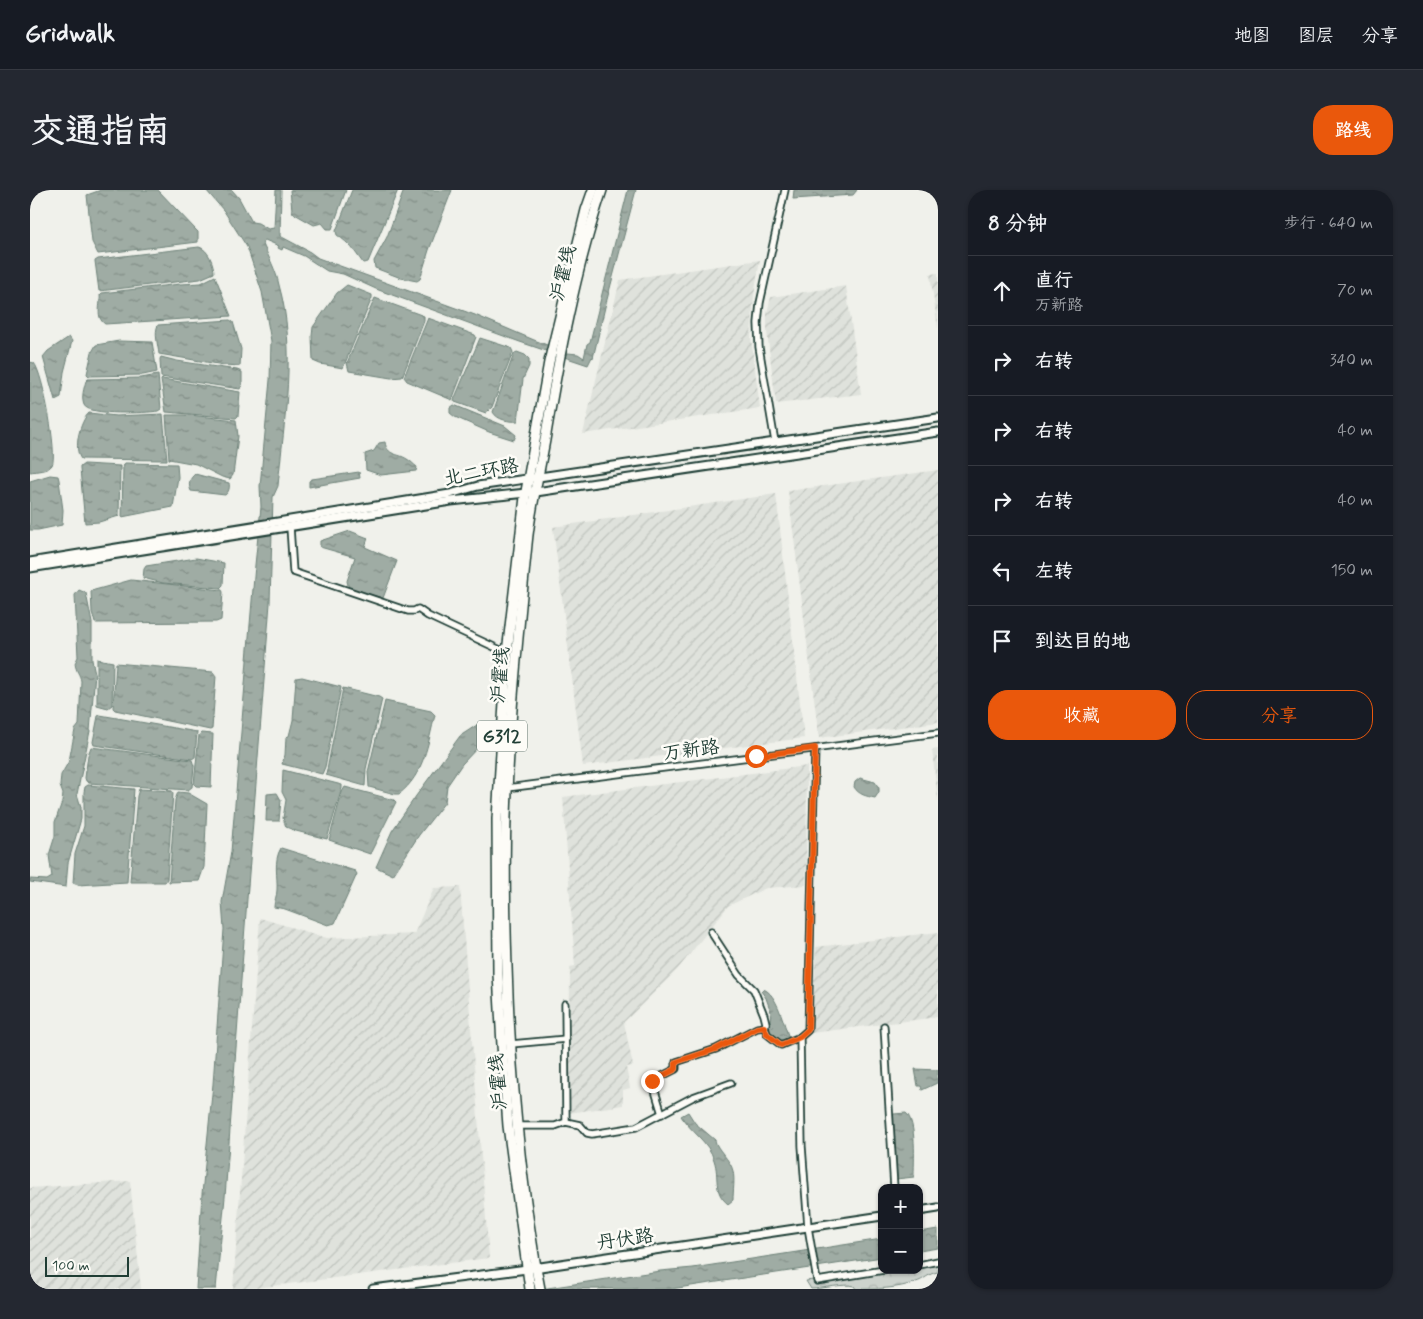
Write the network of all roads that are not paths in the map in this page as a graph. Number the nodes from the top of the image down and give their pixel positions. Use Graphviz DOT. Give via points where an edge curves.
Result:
graph roads {
  1 [pos="592,190"];
  2 [pos="602,190"];
  3 [pos="786,190"];
  4 [pos="938,418"];
  5 [pos="938,432"];
  6 [pos="775,442"];
  7 [pos="777,456"];
  8 [pos="533,478"];
  9 [pos="536,492"];
  10 [pos="526,493"];
  11 [pos="287,525"];
  12 [pos="248,530"];
  13 [pos="30,562"];
  14 [pos="30,568"];
  15 [pos="507,653"];
  16 [pos="938,733"];
  17 [pos="815,748"];
  18 [pos="507,788"];
  19 [pos="711,932"];
  20 [pos="566,1004"];
  21 [pos="884,1026"];
  22 [pos="764,1027"];
  23 [pos="800,1037"];
  24 [pos="566,1039"];
  25 [pos="511,1044"];
  26 [pos="731,1083"];
  27 [pos="662,1114"];
  28 [pos="566,1122"];
  29 [pos="513,1126"];
  30 [pos="894,1184"];
  31 [pos="938,1208"];
  32 [pos="923,1210"];
  33 [pos="878,1217"];
  34 [pos="808,1231"];
  35 [pos="938,1262"];
  36 [pos="923,1264"];
  37 [pos="531,1268"];
  38 [pos="878,1271"];
  39 [pos="373,1289"];
  40 [pos="537,1289"];
  1 -- 8 [label="highway, 沪霍线 / G312" via="551,354"];
  2 -- 8 [label="highway, 沪霍线 / G312" via="583,255"];
  3 -- 6 [label="street" via="758,323"];
  4 -- 6 [label="main road, 北二环路"];
  5 -- 7 [label="main road, 北二环路"];
  6 -- 7 [label="main road"];
  6 -- 8 [label="main road, 北二环路"];
  7 -- 9 [label="main road, 北二环路"];
  8 -- 9 [label="highway, 沪霍线 / G312"];
  8 -- 10 [label="highway, 沪霍线 / G312"];
  8 -- 11 [label="main road, 北二环路"];
  9 -- 10 [label="main road, 北二环路"];
  9 -- 18 [label="highway, 沪霍线 / G312" via="527,544"];
  10 -- 11 [label="main road, 北二环路"];
  10 -- 15 [label="highway, 沪霍线 / G312"];
  11 -- 12 [label="main road, 北二环路"];
  11 -- 15 [label="street" via="293,572 394,607 408,611 418,609"];
  12 -- 13 [label="main road, 北二环路"];
  12 -- 14 [label="main road, 北二环路"];
  15 -- 29 [label="highway, 沪霍线 / G312" via="496,894 498,974"];
  16 -- 17 [label="street, 万新路"];
  17 -- 18 [label="street, 万新路"];
  17 -- 23 [label="street" via="808,1030"];
  18 -- 25 [label="highway, 沪霍线 / G312" via="505,894"];
  19 -- 22 [label="street" via="739,975 754,990 764,1015"];
  20 -- 24 [label="street"];
  21 -- 30 [label="street"];
  22 -- 23 [label="street" via="767,1034 781,1045"];
  22 -- 27 [label="street" via="716,1049 676,1062 676,1069 652,1081"];
  23 -- 34 [label="street"];
  24 -- 25 [label="street"];
  24 -- 28 [label="street"];
  25 -- 29 [label="highway, 沪霍线 / G312"];
  26 -- 27 [label="street" via="693,1097"];
  27 -- 28 [label="street" via="636,1127 592,1134 580,1125"];
  28 -- 29 [label="street" via="555,1126"];
  29 -- 37 [label="highway, 沪霍线 / G312"];
  31 -- 32 [label="main road"];
  33 -- 34 [label="main road, 丹伏路"];
  34 -- 37 [label="main road, 丹伏路"];
  34 -- 38 [label="street" via="817,1281"];
  35 -- 36 [label="street"];
  37 -- 39 [label="main road, 丹伏路"];
  37 -- 40 [label="highway, 沪霍线 / G312"];
}
